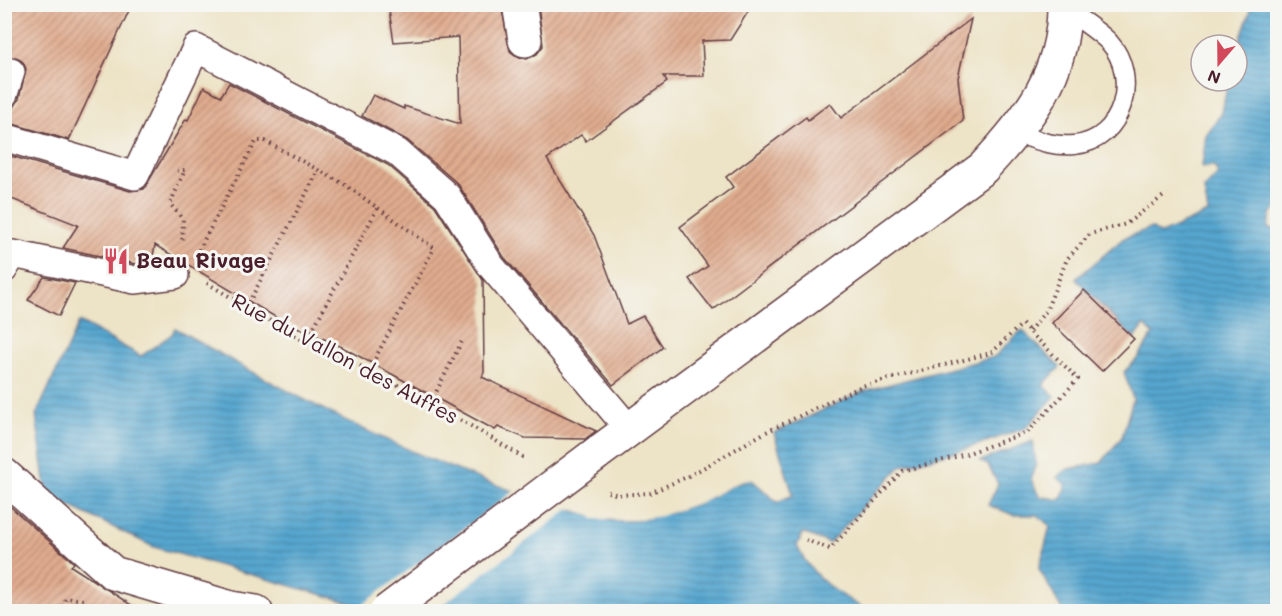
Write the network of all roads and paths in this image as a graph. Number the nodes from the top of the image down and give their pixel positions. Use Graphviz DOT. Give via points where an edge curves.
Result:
graph roads {
  1 [pos="519,4"];
  2 [pos="1064,6"];
  3 [pos="525,40"];
  4 [pos="1016,133"];
  5 [pos="4,137"];
  6 [pos="144,157"];
  7 [pos="318,171"];
  8 [pos="1165,195"];
  9 [pos="378,207"];
  10 [pos="4,269"];
  11 [pos="181,273"];
  12 [pos="246,308"];
  13 [pos="1029,331"];
  14 [pos="462,341"];
  15 [pos="306,342"];
  16 [pos="369,370"];
  17 [pos="431,402"];
  18 [pos="629,429"];
  19 [pos="530,461"];
  20 [pos="4,475"];
  21 [pos="598,488"];
  22 [pos="806,540"];
  23 [pos="256,612"];
  24 [pos="386,612"];
  1 -- 3 [label="main road"];
  2 -- 4 [label="main road" via="1051,77"];
  2 -- 4 [label="lane" via="1110,43 1127,76 1123,107 1099,137 1077,145 1053,146"];
  4 -- 18 [label="main road" via="983,168 949,195"];
  5 -- 6 [label="street" via="135,176"];
  6 -- 11 [label="path" via="170,171 184,170 170,204 183,219"];
  6 -- 18 [label="street" via="196,48 397,152 447,195 491,266"];
  7 -- 9 [label="path"];
  7 -- 11 [label="path" via="265,141 256,141 199,250"];
  7 -- 12 [label="path"];
  8 -- 13 [label="path" via="1126,225 1090,234 1067,259 1046,311"];
  9 -- 15 [label="path"];
  9 -- 16 [label="path" via="434,248"];
  10 -- 11 [label="street" via="13,254 135,280"];
  11 -- 12 [label="path, Rue du Vallon des Auffes"];
  12 -- 15 [label="path, Rue du Vallon des Auffes"];
  13 -- 21 [label="path" via="1022,324 991,354 862,386 650,493 618,495"];
  13 -- 22 [label="path" via="1078,379 1028,432 902,471 830,549"];
  14 -- 17 [label="path"];
  15 -- 16 [label="path, Rue du Vallon des Auffes"];
  16 -- 17 [label="path, Rue du Vallon des Auffes"];
  17 -- 19 [label="path, Rue du Vallon des Auffes"];
  18 -- 24 [label="main road, bridge"];
  20 -- 23 [label="main road" via="112,573"];
}
